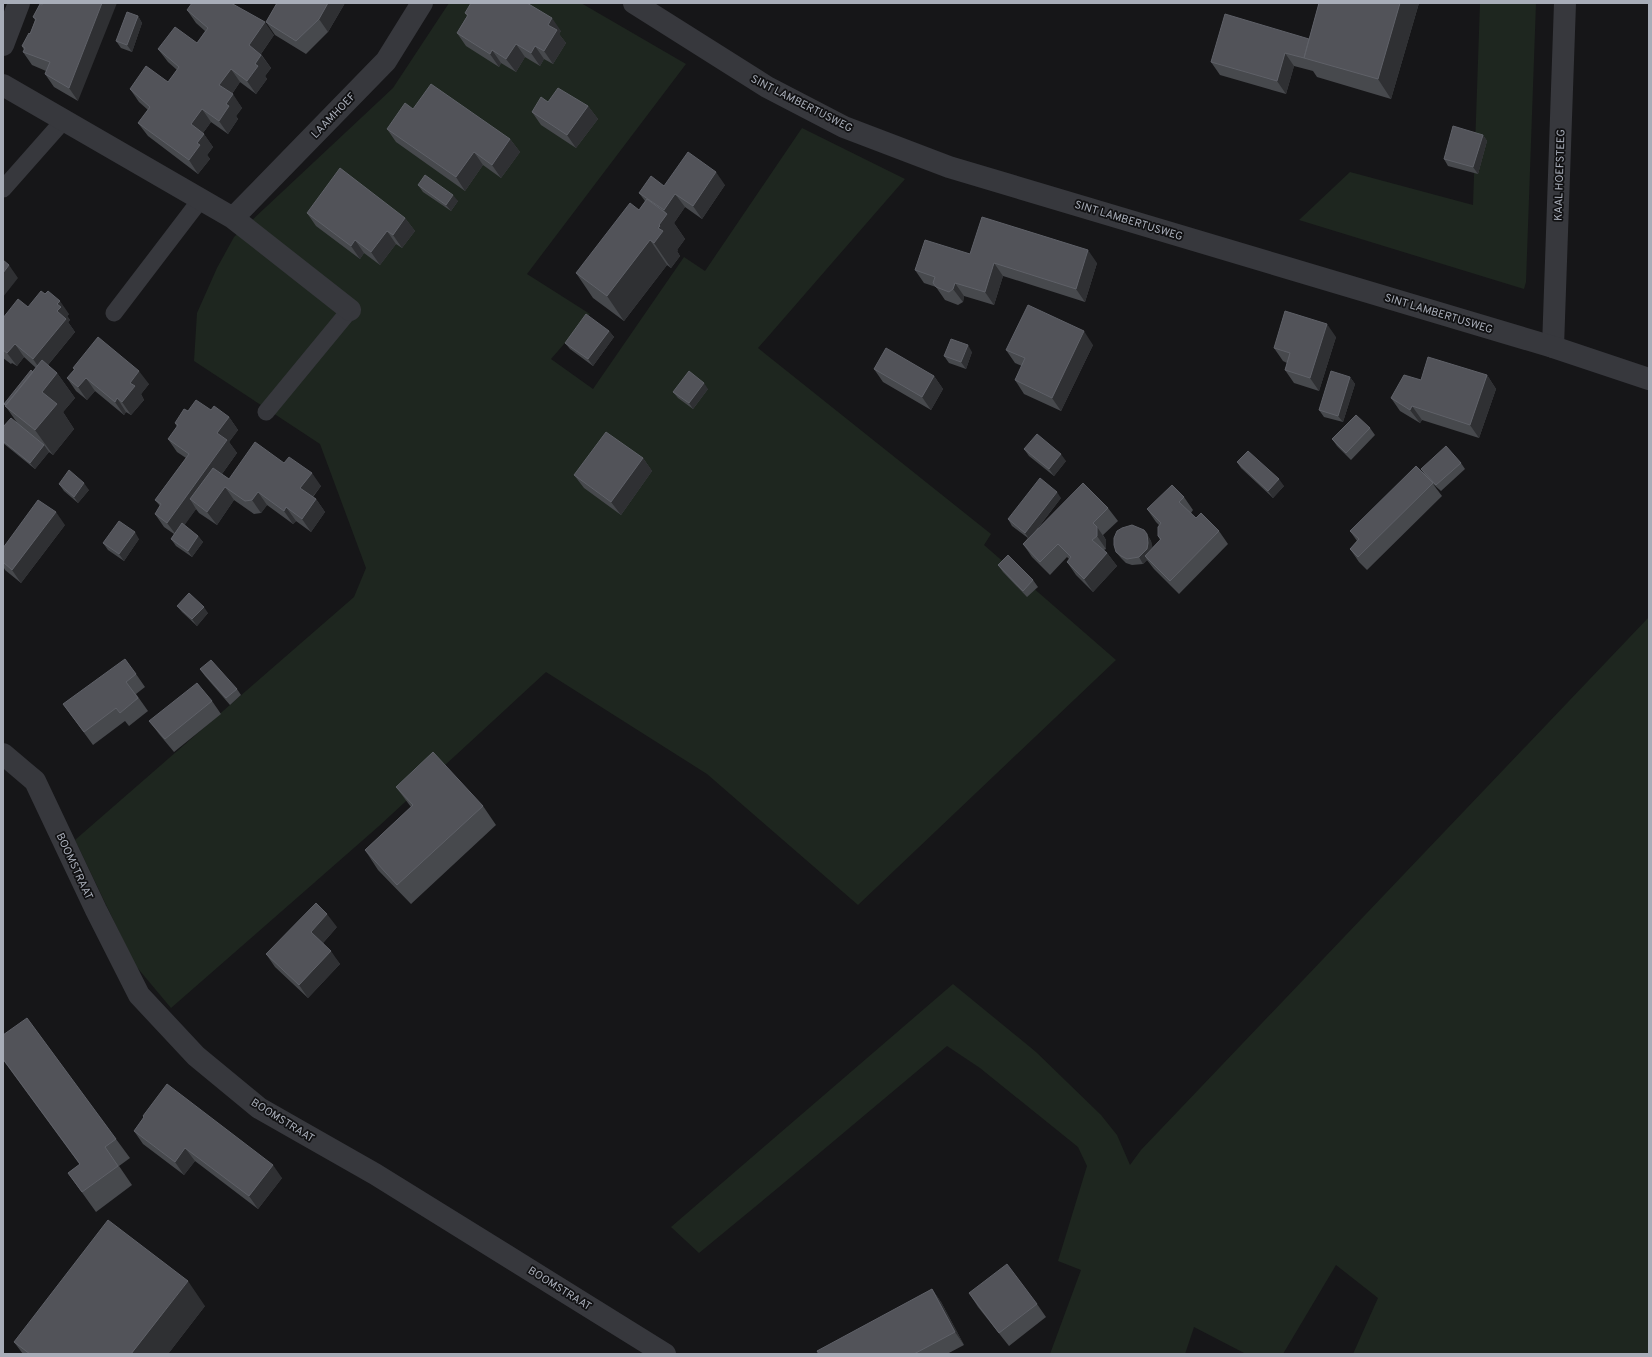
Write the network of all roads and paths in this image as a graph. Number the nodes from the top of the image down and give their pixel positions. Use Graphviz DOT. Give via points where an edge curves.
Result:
graph roads {
  1 [pos="19,3"];
  2 [pos="422,3"];
  3 [pos="634,3"];
  4 [pos="1565,3"];
  5 [pos="3,45"];
  6 [pos="3,85"];
  7 [pos="64,120"];
  8 [pos="3,189"];
  9 [pos="201,199"];
  10 [pos="233,218"];
  11 [pos="350,310"];
  12 [pos="114,313"];
  13 [pos="1553,347"];
  14 [pos="1649,380"];
  15 [pos="266,412"];
  16 [pos="3,754"];
  17 [pos="665,1354"];
  1 -- 5 [label="street"];
  2 -- 10 [label="street, LAAMHOEF" via="386,61"];
  3 -- 13 [label="street, SINT LAMBERTUSWEG" via="767,88 844,127 941,164"];
  4 -- 13 [label="street, KAAL HOEFSTEEG"];
  6 -- 7 [label="street"];
  7 -- 8 [label="lane"];
  7 -- 9 [label="street"];
  9 -- 10 [label="street"];
  9 -- 12 [label="lane"];
  10 -- 11 [label="street"];
  11 -- 15 [label="lane"];
  13 -- 14 [label="street, SINT LAMBERTUSWEG"];
  16 -- 17 [label="street, BOOMSTRAAT" via="35,781 139,995 196,1056 260,1108 375,1174"];
}
